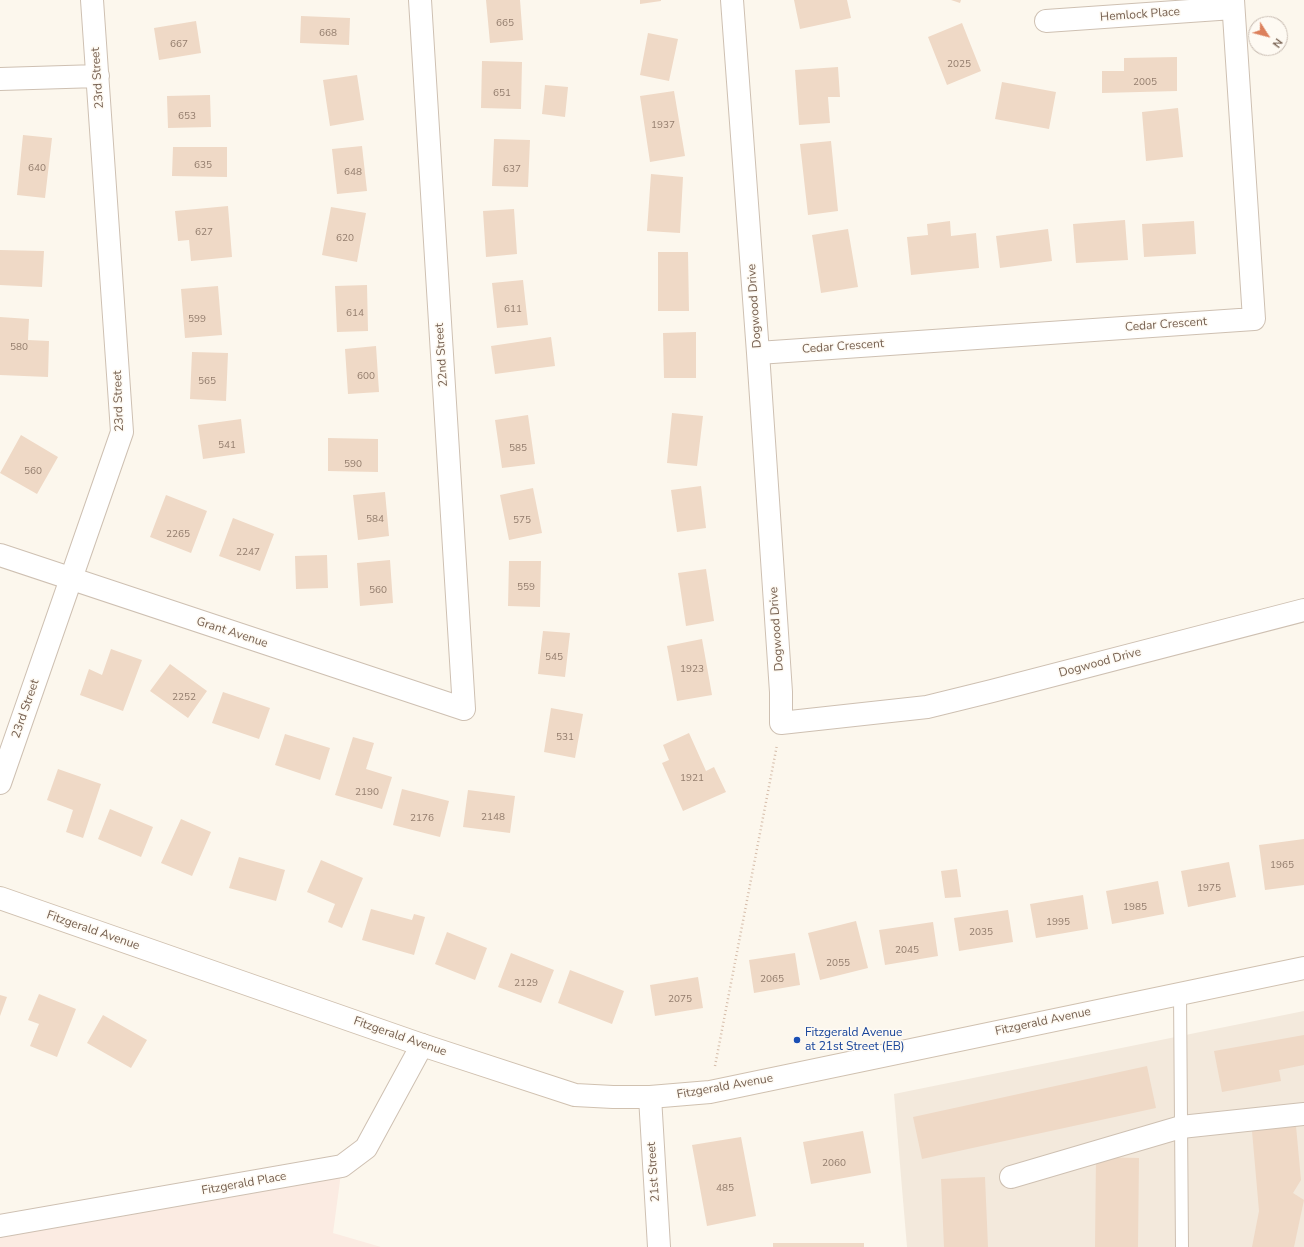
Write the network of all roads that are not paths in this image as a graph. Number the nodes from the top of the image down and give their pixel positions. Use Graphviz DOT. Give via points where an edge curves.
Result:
graph roads {
  1 [pos="92,0"];
  2 [pos="420,0"];
  3 [pos="732,0"];
  4 [pos="1233,4"];
  5 [pos="1046,21"];
  6 [pos="98,76"];
  7 [pos="0,79"];
  8 [pos="758,353"];
  9 [pos="0,555"];
  10 [pos="71,580"];
  11 [pos="1304,610"];
  12 [pos="464,710"];
  13 [pos="0,782"];
  14 [pos="0,898"];
  15 [pos="1304,968"];
  16 [pos="1180,994"];
  17 [pos="422,1045"];
  18 [pos="650,1097"];
  19 [pos="1304,1114"];
  20 [pos="1181,1127"];
  21 [pos="1012,1178"];
  22 [pos="0,1226"];
  23 [pos="659,1247"];
  24 [pos="1182,1247"];
  1 -- 6 [label="street, 23rd Street"];
  2 -- 12 [label="street, 22nd Street"];
  3 -- 8 [label="street, Dogwood Drive"];
  4 -- 5 [label="street, Hemlock Place"];
  4 -- 8 [label="street, Cedar Crescent" via="1254,319"];
  6 -- 7 [label="street"];
  6 -- 10 [label="street, 23rd Street" via="122,432"];
  8 -- 11 [label="street, Dogwood Drive" via="781,723 927,706"];
  9 -- 10 [label="street, Grant Avenue"];
  10 -- 12 [label="street, Grant Avenue"];
  10 -- 13 [label="street, 23rd Street"];
  14 -- 17 [label="street, Fitzgerald Avenue"];
  15 -- 16 [label="street, Fitzgerald Avenue"];
  16 -- 18 [label="street, Fitzgerald Avenue" via="710,1092"];
  16 -- 20 [label="lane"];
  17 -- 18 [label="street, Fitzgerald Avenue" via="575,1095"];
  17 -- 22 [label="street, Fitzgerald Place" via="366,1148 342,1166"];
  18 -- 23 [label="street, 21st Street"];
  19 -- 20 [label="street"];
  20 -- 21 [label="street"];
  20 -- 24 [label="lane"];
}
